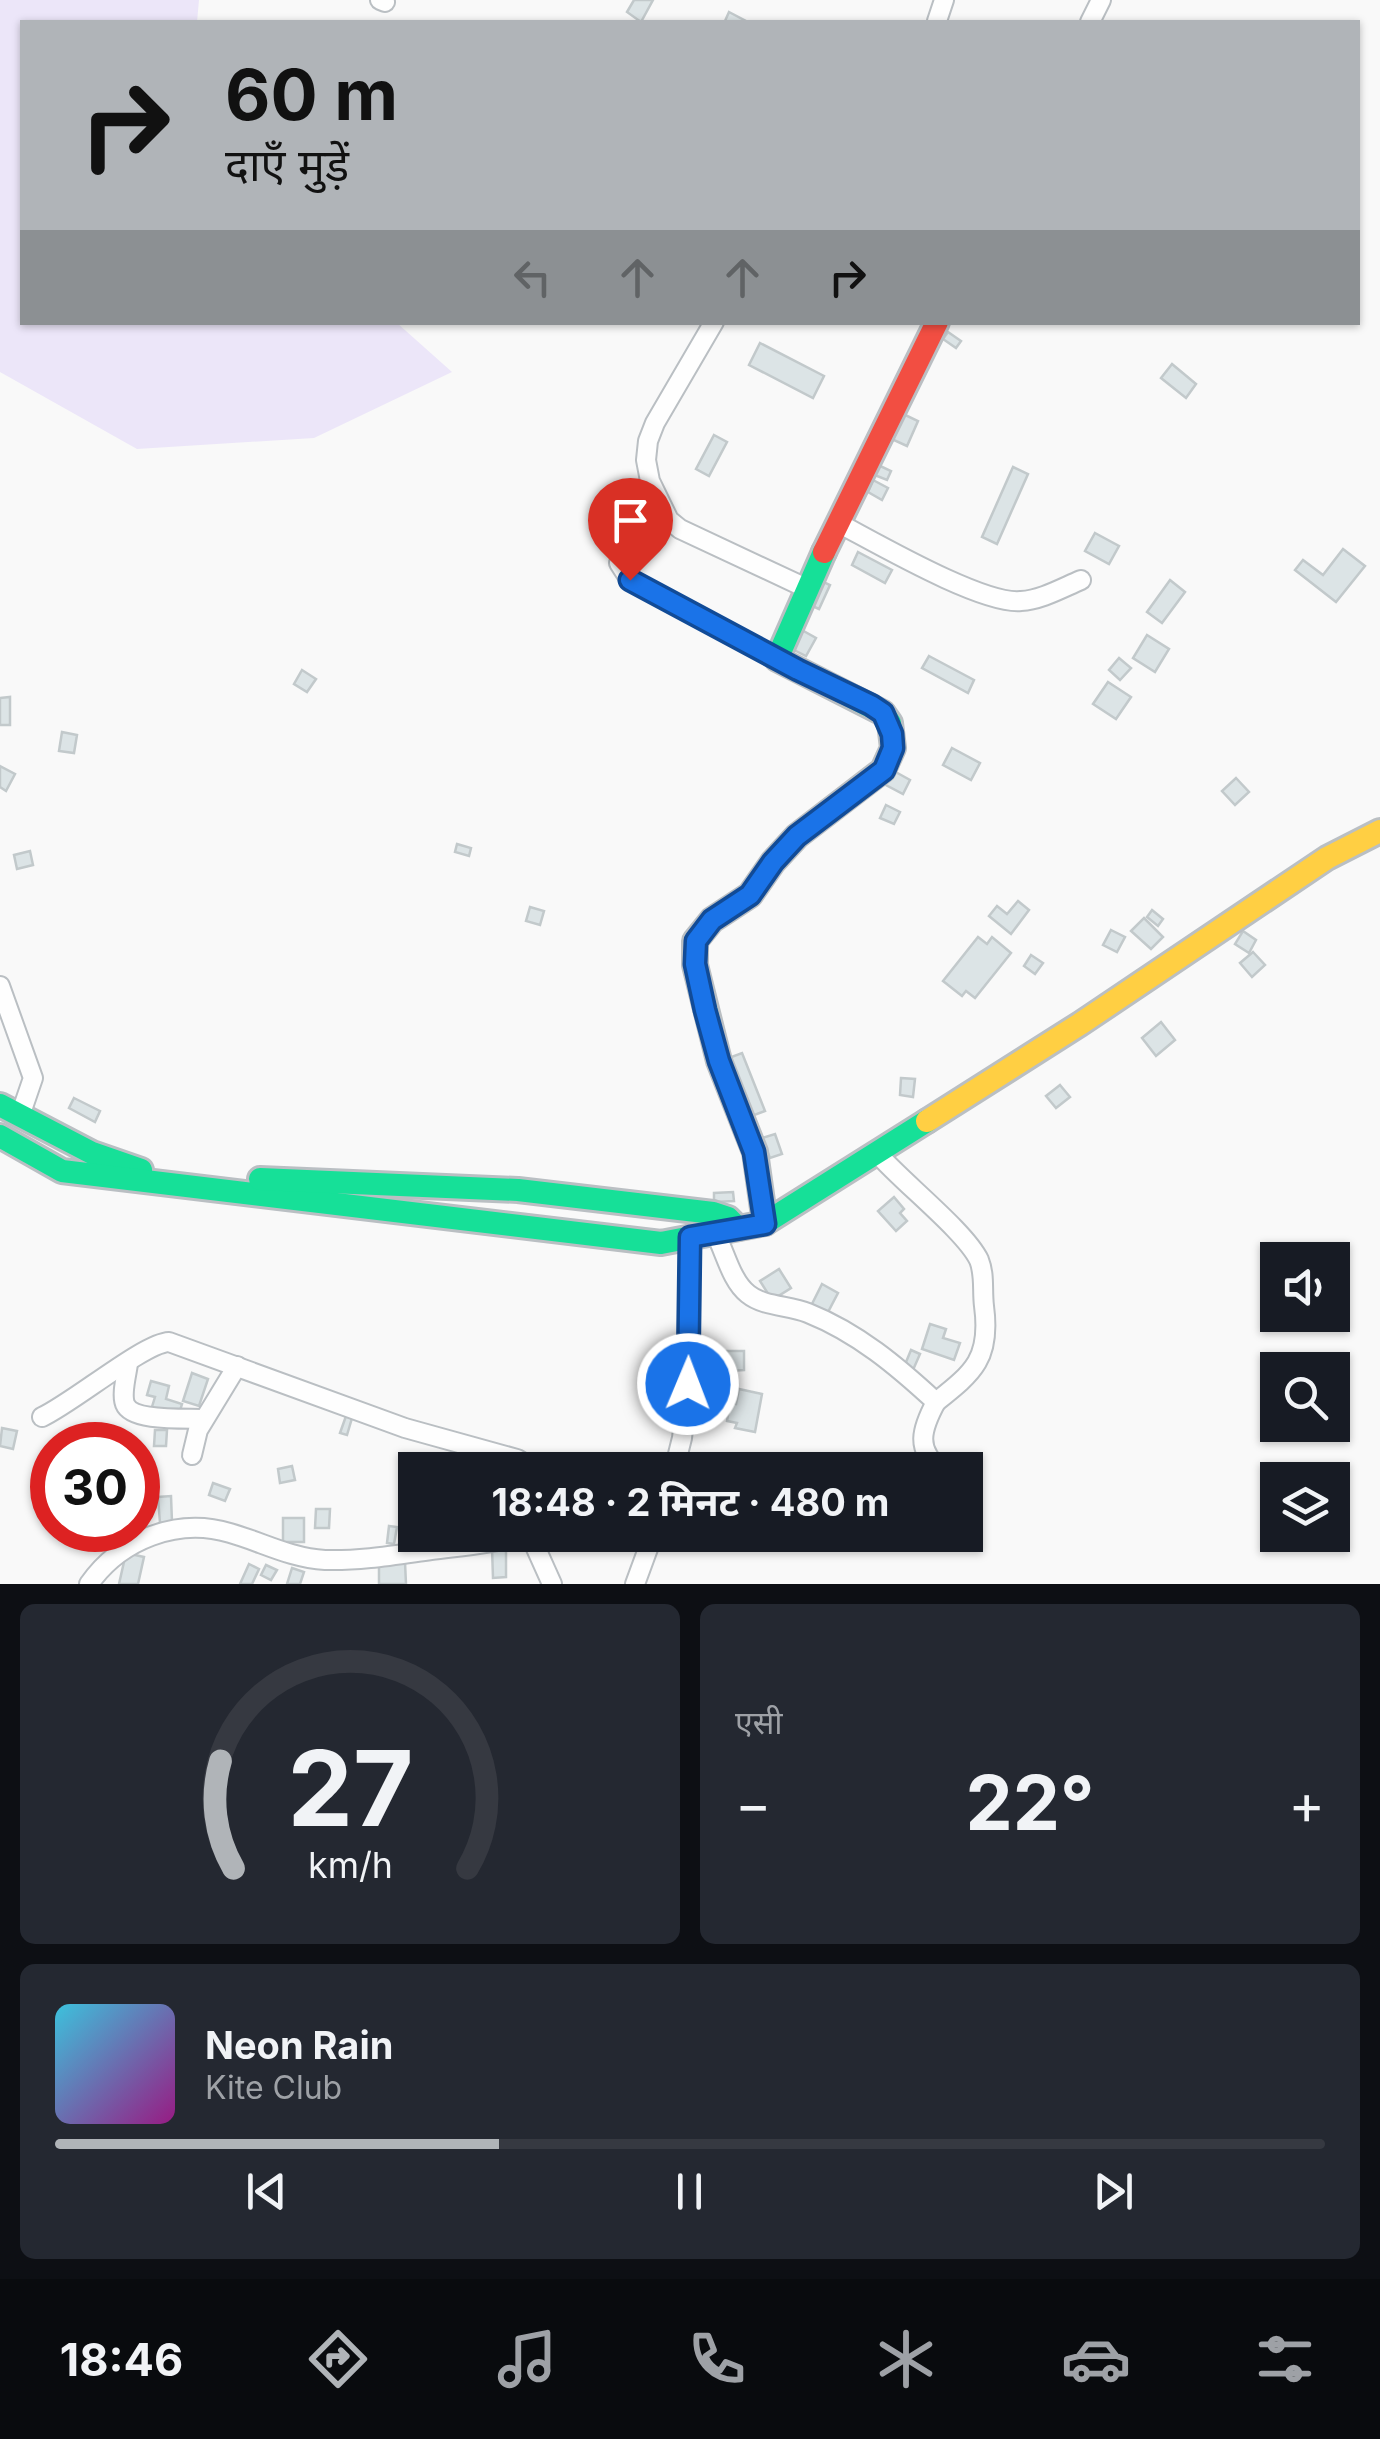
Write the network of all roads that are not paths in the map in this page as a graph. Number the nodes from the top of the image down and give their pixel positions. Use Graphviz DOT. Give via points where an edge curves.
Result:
graph roads {
  1 [pos="712,325"];
  2 [pos="936,325"];
  3 [pos="840,524"];
  4 [pos="619,564"];
  5 [pos="1080,580"];
  6 [pos="806,588"];
  7 [pos="777,659"];
  8 [pos="1380,831"];
  9 [pos="0,986"];
  10 [pos="10,1110"];
  11 [pos="0,1136"];
  12 [pos="877,1154"];
  13 [pos="765,1224"];
  14 [pos="726,1230"];
  15 [pos="690,1237"];
  16 [pos="128,1363"];
  17 [pos="238,1366"];
  18 [pos="936,1402"];
  19 [pos="42,1417"];
  20 [pos="204,1419"];
  21 [pos="492,1452"];
  22 [pos="678,1452"];
  23 [pos="926,1452"];
  24 [pos="192,1455"];
  25 [pos="426,1552"];
  26 [pos="538,1552"];
  27 [pos="647,1552"];
  28 [pos="89,1584"];
  29 [pos="552,1584"];
  30 [pos="635,1584"];
  1 -- 6 [label="street" via="655,423 646,460 650,480 668,520 680,530"];
  2 -- 3 [label="street"];
  3 -- 5 [label="street" via="935,574 1006,601 1033,600"];
  3 -- 6 [label="street"];
  4 -- 7 [label="street" via="630,580"];
  6 -- 7 [label="street"];
  7 -- 13 [label="street" via="883,713 893,748 884,770 797,836 750,895 712,920 696,941 705,1010 754,1152"];
  8 -- 12 [label="street" via="1326,858"];
  9 -- 10 [label="street" via="33,1078"];
  10 -- 14 [label="street" via="92,1153 163,1175 533,1191 713,1213 728,1218"];
  11 -- 15 [label="street" via="62,1171 661,1243"];
  12 -- 13 [label="street"];
  12 -- 18 [label="street" via="972,1249 984,1274 982,1355"];
  13 -- 14 [label="street"];
  14 -- 15 [label="street"];
  14 -- 18 [label="street" via="740,1286 750,1296 850,1334"];
  15 -- 22 [label="street" via="688,1384"];
  16 -- 17 [label="street" via="150,1346 169,1342"];
  16 -- 19 [label="street"];
  16 -- 20 [label="street" via="130,1410"];
  17 -- 20 [label="street"];
  17 -- 21 [label="street" via="405,1428"];
  18 -- 23 [label="street" via="921,1430"];
  20 -- 24 [label="street"];
  25 -- 28 [label="street" via="363,1560 296,1557 228,1532 172,1529 125,1548"];
  26 -- 29 [label="street"];
  27 -- 30 [label="street"];
}
